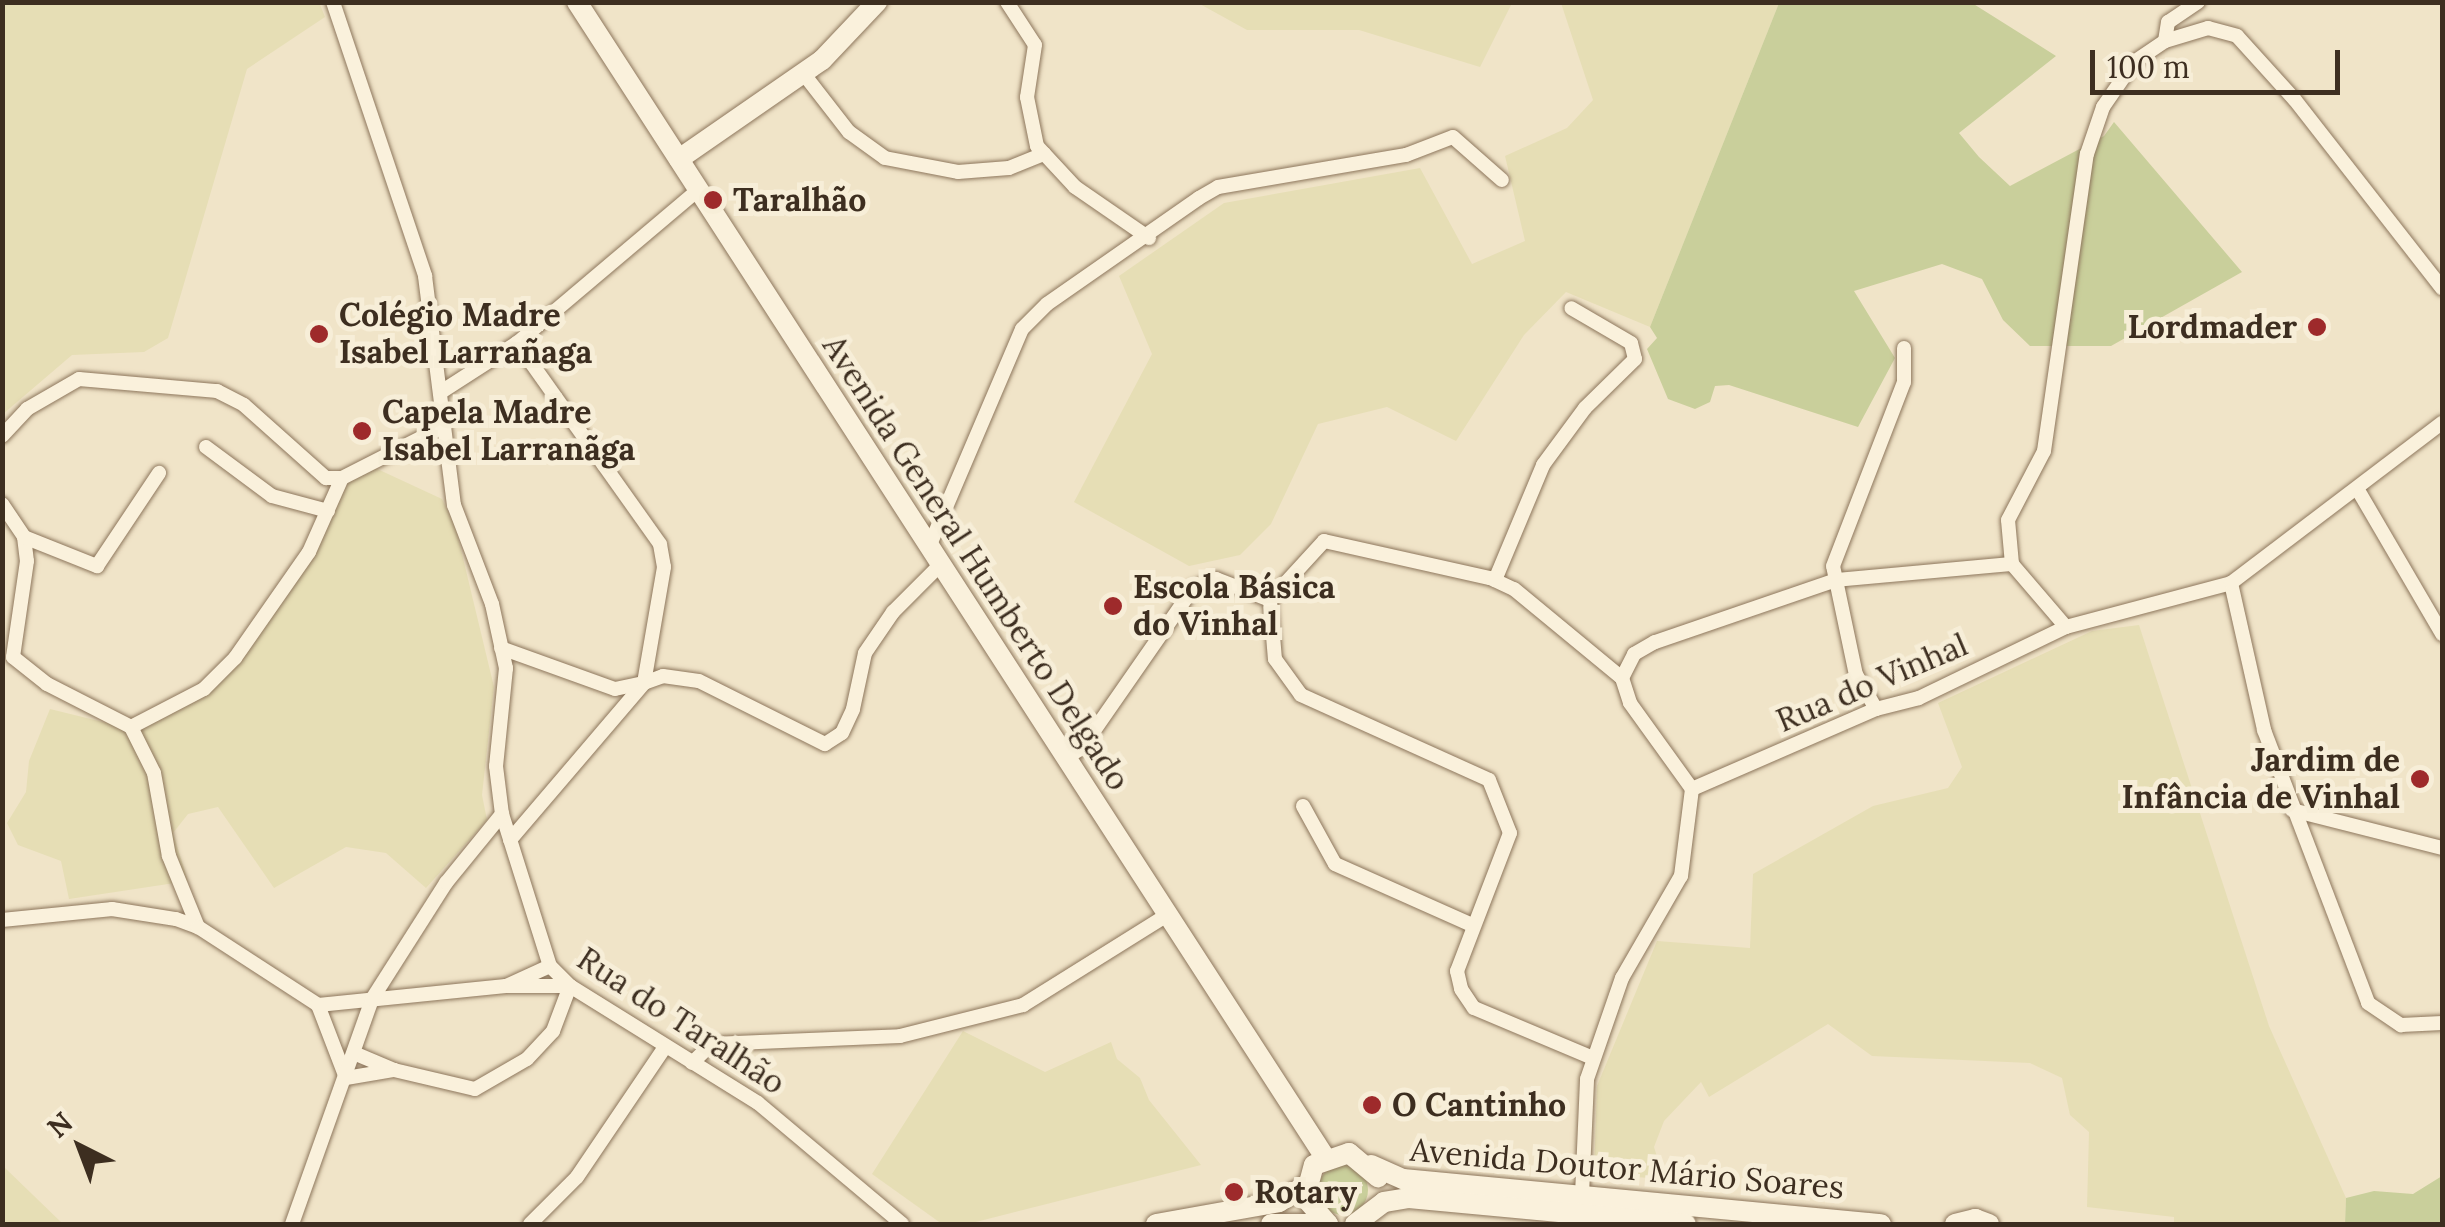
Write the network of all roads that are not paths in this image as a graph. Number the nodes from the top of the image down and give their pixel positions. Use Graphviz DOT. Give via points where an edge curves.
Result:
graph roads {
  1 [pos="333,2"];
  2 [pos="577,2"];
  3 [pos="877,2"];
  4 [pos="1007,2"];
  5 [pos="2198,2"];
  6 [pos="2164,40"];
  7 [pos="803,73"];
  8 [pos="1044,154"];
  9 [pos="679,159"];
  10 [pos="1502,180"];
  11 [pos="698,190"];
  12 [pos="1149,238"];
  13 [pos="2442,288"];
  14 [pos="1570,308"];
  15 [pos="516,343"];
  16 [pos="1904,348"];
  17 [pos="441,392"];
  18 [pos="2442,423"];
  19 [pos="442,427"];
  20 [pos="2,436"];
  21 [pos="206,448"];
  22 [pos="159,473"];
  23 [pos="342,478"];
  24 [pos="2358,490"];
  25 [pos="2,504"];
  26 [pos="328,511"];
  27 [pos="24,537"];
  28 [pos="935,556"];
  29 [pos="2012,564"];
  30 [pos="1495,580"];
  31 [pos="1836,580"];
  32 [pos="2232,583"];
  33 [pos="1270,600"];
  34 [pos="2066,627"];
  35 [pos="2442,634"];
  36 [pos="501,648"];
  37 [pos="8,662"];
  38 [pos="1622,678"];
  39 [pos="644,683"];
  40 [pos="1876,709"];
  41 [pos="131,727"];
  42 [pos="1067,757"];
  43 [pos="1692,789"];
  44 [pos="1303,806"];
  45 [pos="2292,810"];
  46 [pos="502,814"];
  47 [pos="510,840"];
  48 [pos="2442,848"];
  49 [pos="1167,915"];
  50 [pos="2,920"];
  51 [pos="1472,925"];
  52 [pos="198,926"];
  53 [pos="550,966"];
  54 [pos="506,986"];
  55 [pos="570,986"];
  56 [pos="372,999"];
  57 [pos="318,1005"];
  58 [pos="2442,1023"];
  59 [pos="665,1046"];
  60 [pos="354,1054"];
  61 [pos="1593,1058"];
  62 [pos="692,1063"];
  63 [pos="394,1070"];
  64 [pos="346,1078"];
  65 [pos="1324,1156"];
  66 [pos="1370,1165"];
  67 [pos="1305,1186"];
  68 [pos="1583,1211"];
  69 [pos="1364,1220"];
  70 [pos="292,1224"];
  71 [pos="530,1224"];
  72 [pos="902,1224"];
  73 [pos="1156,1224"];
  74 [pos="1271,1224"];
  75 [pos="1328,1224"];
  76 [pos="1686,1224"];
  77 [pos="1880,1224"];
  78 [pos="1956,1224"];
  79 [pos="1990,1224"];
  1 -- 17 [label="street, Rua do Taralhão" via="425,276"];
  2 -- 9 [label="street, Avenida General Humberto Delgado"];
  3 -- 7 [label="street"];
  4 -- 8 [label="street" via="1035,45 1027,97"];
  5 -- 6 [label="street" via="2168,22"];
  6 -- 13 [label="street" via="2208,28 2237,36 2296,100"];
  6 -- 29 [label="street" via="2134,62 2104,107 2087,154 2044,451 2008,520"];
  7 -- 8 [label="street" via="850,132 885,158 958,172 1009,168"];
  7 -- 9 [label="street"];
  8 -- 12 [label="street" via="1075,187"];
  9 -- 11 [label="street, Avenida General Humberto Delgado"];
  10 -- 12 [label="street" via="1453,137 1406,155 1218,186"];
  11 -- 15 [label="street"];
  11 -- 28 [label="street, Avenida General Humberto Delgado"];
  12 -- 28 [label="street" via="1047,304 1022,329"];
  14 -- 30 [label="street" via="1631,342 1635,359 1585,408 1544,465"];
  15 -- 17 [label="street"];
  15 -- 39 [label="street" via="660,544 664,568"];
  16 -- 31 [label="street" via="1904,382 1839,540"];
  17 -- 19 [label="street, Rua do Taralhão"];
  18 -- 24 [label="street, Rua do Vinhal"];
  19 -- 23 [label="street"];
  19 -- 36 [label="street, Rua do Taralhão" via="454,505"];
  20 -- 23 [label="street" via="37,401 78,379 162,381 218,390 244,405 317,473"];
  21 -- 26 [label="street" via="272,496"];
  22 -- 27 [label="street" via="97,566"];
  23 -- 26 [label="street"];
  24 -- 32 [label="street, Rua do Vinhal"];
  24 -- 35 [label="street"];
  25 -- 27 [label="street"];
  26 -- 41 [label="street" via="309,552 227,666 204,689"];
  27 -- 37 [label="street" via="28,561"];
  28 -- 39 [label="street" via="865,654 853,709 842,732 824,744 699,681 663,676"];
  28 -- 42 [label="street, Avenida General Humberto Delgado"];
  29 -- 31 [label="street"];
  29 -- 34 [label="street"];
  30 -- 33 [label="street" via="1324,542"];
  30 -- 38 [label="street"];
  31 -- 38 [label="street" via="1655,642 1634,654"];
  31 -- 40 [label="street" via="1856,675"];
  32 -- 34 [label="street, Rua do Vinhal"];
  32 -- 45 [label="street" via="2264,730"];
  33 -- 42 [label="street" via="1216,579 1193,588 1082,748"];
  33 -- 51 [label="street" via="1275,660 1301,695 1488,780 1510,833"];
  34 -- 40 [label="street, Rua do Vinhal" via="1919,698"];
  36 -- 39 [label="street" via="615,689"];
  36 -- 46 [label="street, Rua do Taralhão" via="506,668 496,766"];
  37 -- 41 [label="street"];
  38 -- 43 [label="street" via="1630,703"];
  39 -- 47 [label="street"];
  40 -- 43 [label="street, Rua do Vinhal"];
  41 -- 52 [label="street" via="154,774 169,856"];
  42 -- 49 [label="street, Avenida General Humberto Delgado"];
  43 -- 61 [label="street" via="1682,876 1622,978"];
  44 -- 51 [label="street" via="1335,864"];
  45 -- 48 [label="street"];
  45 -- 58 [label="street" via="2368,1003 2401,1025"];
  46 -- 47 [label="street, Rua do Taralhão"];
  46 -- 56 [label="street" via="446,882"];
  47 -- 53 [label="street, Rua do Taralhão"];
  49 -- 62 [label="street" via="1023,1005 900,1036 712,1044"];
  49 -- 65 [label="street, Avenida General Humberto Delgado"];
  50 -- 52 [label="street" via="112,909"];
  51 -- 61 [label="street" via="1457,971 1474,1008"];
  52 -- 57 [label="street"];
  53 -- 54 [label="street"];
  53 -- 55 [label="street, Rua do Taralhão"];
  54 -- 55 [label="street"];
  54 -- 56 [label="street"];
  55 -- 59 [label="street, Rua do Taralhão"];
  55 -- 63 [label="street" via="553,1031 527,1058 480,1087 449,1088"];
  56 -- 57 [label="street"];
  56 -- 60 [label="street"];
  57 -- 64 [label="street"];
  59 -- 62 [label="street, Rua do Taralhão"];
  59 -- 71 [label="street" via="577,1177"];
  60 -- 63 [label="street"];
  60 -- 64 [label="street"];
  61 -- 68 [label="street" via="1584,1103"];
  62 -- 72 [label="street, Rua do Taralhão" via="801,1135"];
  63 -- 64 [label="street"];
  64 -- 70 [label="street"];
  65 -- 66 [label="street, Avenida Doutor Mário Soares" via="1349,1152"];
  65 -- 67 [label="street"];
  66 -- 68 [label="street, Avenida Doutor Mário Soares" via="1402,1179"];
  66 -- 69 [label="street" via="1380,1190"];
  67 -- 73 [label="street" via="1279,1202"];
  67 -- 75 [label="street" via="1310,1209"];
  68 -- 69 [label="street, Avenida Doutor Mário Soares" via="1408,1198"];
  68 -- 76 [label="street, Avenida Doutor Mário Soares"];
  68 -- 77 [label="street, Avenida Doutor Mário Soares"];
  74 -- 75 [label="street"];
  78 -- 79 [label="street"];
}
